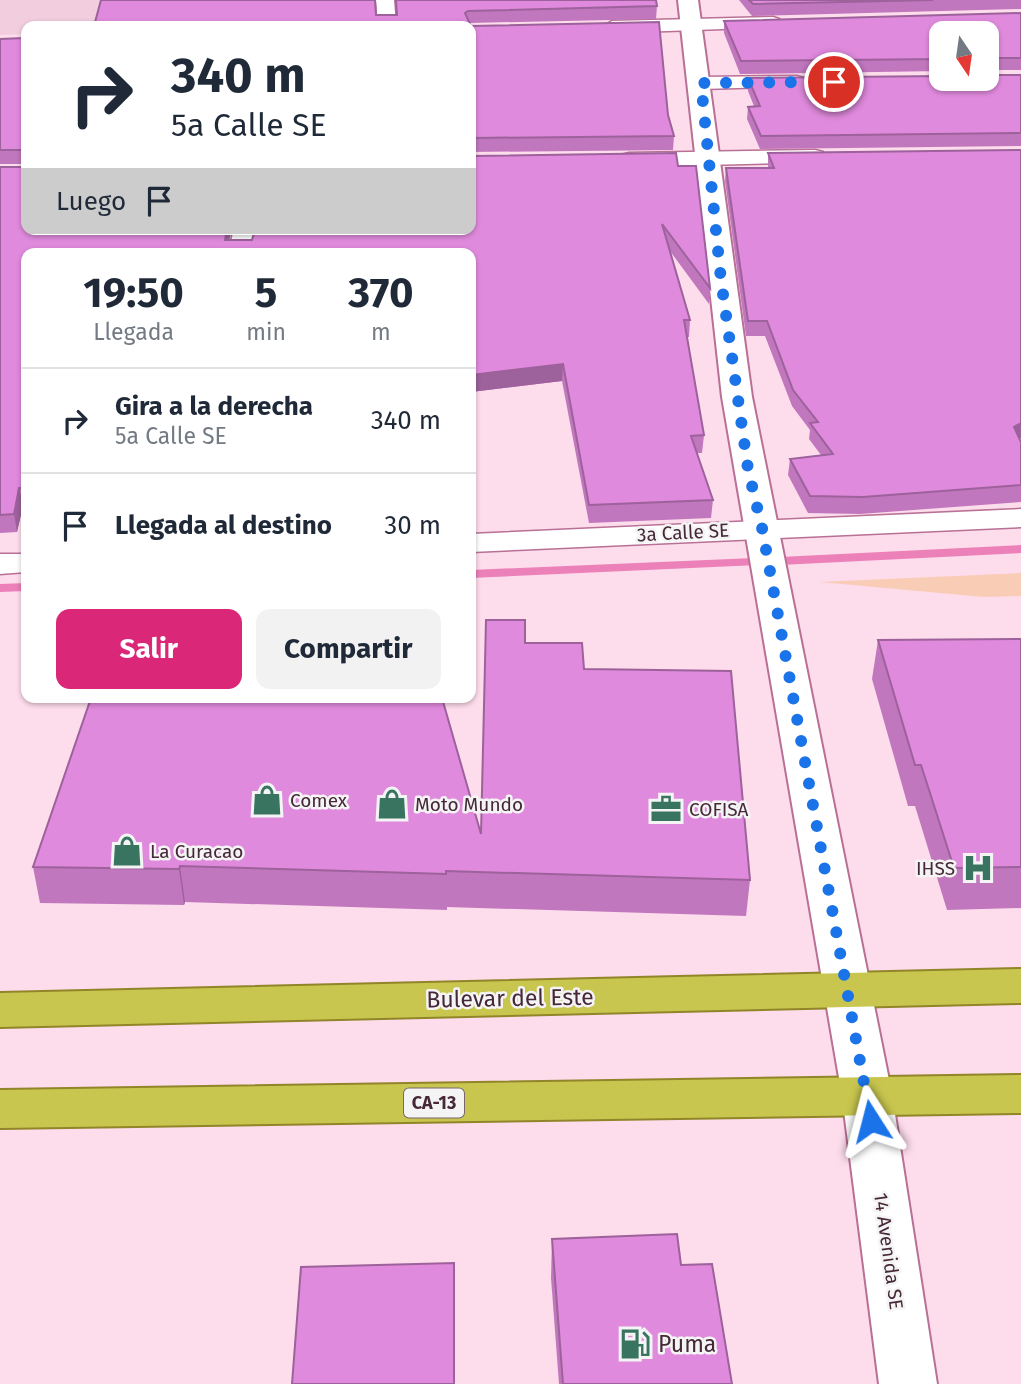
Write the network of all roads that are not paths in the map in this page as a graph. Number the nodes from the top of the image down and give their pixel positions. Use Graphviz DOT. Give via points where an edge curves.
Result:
graph roads {
  1 [pos="385,0"];
  2 [pos="690,13"];
  3 [pos="387,21"];
  4 [pos="788,23"];
  5 [pos="595,28"];
  6 [pos="812,82"];
  7 [pos="701,83"];
  8 [pos="838,157"];
  9 [pos="707,159"];
  10 [pos="610,160"];
  11 [pos="1021,518"];
  12 [pos="762,528"];
  13 [pos="476,542"];
  14 [pos="21,563"];
  15 [pos="0,564"];
  16 [pos="1021,986"];
  17 [pos="846,990"];
  18 [pos="0,1010"];
  19 [pos="1021,1094"];
  20 [pos="867,1095"];
  21 [pos="0,1110"];
  22 [pos="908,1384"];
  1 -- 3 [label="street"];
  2 -- 4 [label="street"];
  2 -- 5 [label="street"];
  2 -- 7 [label="street, 14 Avenida SE"];
  6 -- 7 [label="street"];
  7 -- 9 [label="street, 14 Avenida SE"];
  8 -- 9 [label="street"];
  9 -- 10 [label="street"];
  9 -- 12 [label="street, 14 Avenida SE" via="748,469"];
  11 -- 12 [label="street, 3a Calle SE"];
  12 -- 13 [label="street, 3a Calle SE"];
  12 -- 17 [label="street, 14 Avenida SE"];
  14 -- 15 [label="street"];
  16 -- 17 [label="highway, Bulevar del Este"];
  17 -- 18 [label="highway, Bulevar del Este"];
  17 -- 20 [label="street, 14 Avenida SE"];
  19 -- 20 [label="highway, CA-13"];
  20 -- 21 [label="highway, CA-13"];
  20 -- 22 [label="street, 14 Avenida SE"];
}
